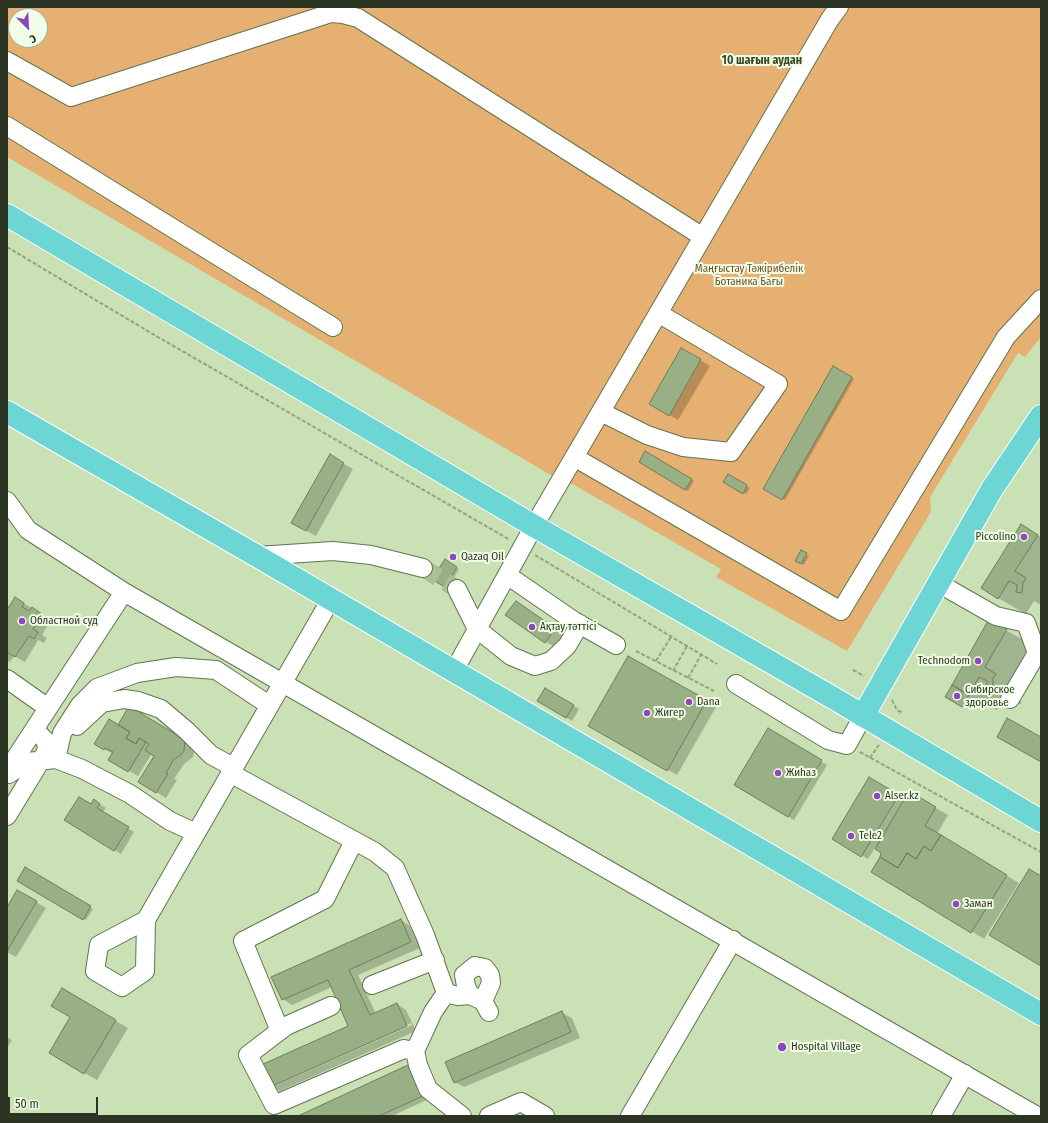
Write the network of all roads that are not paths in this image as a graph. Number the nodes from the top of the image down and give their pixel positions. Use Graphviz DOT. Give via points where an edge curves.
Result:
graph roads {
  1 [pos="839,7"];
  2 [pos="7,60"];
  3 [pos="7,126"];
  4 [pos="7,215"];
  5 [pos="703,238"];
  6 [pos="1041,299"];
  7 [pos="658,313"];
  8 [pos="333,327"];
  9 [pos="7,412"];
  10 [pos="601,412"];
  11 [pos="1039,423"];
  12 [pos="574,457"];
  13 [pos="7,501"];
  14 [pos="534,526"];
  15 [pos="257,556"];
  16 [pos="423,568"];
  17 [pos="507,575"];
  18 [pos="938,583"];
  19 [pos="457,589"];
  20 [pos="124,592"];
  21 [pos="331,599"];
  22 [pos="1034,620"];
  23 [pos="580,624"];
  24 [pos="477,629"];
  25 [pos="616,645"];
  26 [pos="454,671"];
  27 [pos="7,679"];
  28 [pos="283,682"];
  29 [pos="736,684"];
  30 [pos="1010,700"];
  31 [pos="269,705"];
  32 [pos="48,708"];
  33 [pos="863,716"];
  34 [pos="77,726"];
  35 [pos="35,730"];
  36 [pos="49,760"];
  37 [pos="232,770"];
  38 [pos="7,771"];
  39 [pos="7,776"];
  40 [pos="7,816"];
  41 [pos="1041,821"];
  42 [pos="196,833"];
  43 [pos="354,841"];
  44 [pos="146,920"];
  45 [pos="733,940"];
  46 [pos="435,960"];
  47 [pos="372,985"];
  48 [pos="446,993"];
  49 [pos="481,1002"];
  50 [pos="331,1006"];
  51 [pos="1041,1014"];
  52 [pos="280,1031"];
  53 [pos="415,1050"];
  54 [pos="965,1074"];
  55 [pos="462,1116"];
  56 [pos="489,1116"];
  57 [pos="545,1116"];
  58 [pos="630,1116"];
  59 [pos="941,1116"];
  60 [pos="1036,1116"];
  1 -- 5 [label="street"];
  2 -- 5 [label="street" via="71,97 331,13 344,14 358,18"];
  3 -- 8 [label="street"];
  4 -- 14 [label="main road"];
  5 -- 7 [label="street"];
  6 -- 12 [label="street" via="1006,337 842,611"];
  7 -- 10 [label="street"];
  7 -- 10 [label="street" via="778,384 732,452 683,447 647,435"];
  9 -- 15 [label="main road"];
  10 -- 12 [label="street"];
  11 -- 18 [label="main road" via="992,489"];
  12 -- 14 [label="street"];
  13 -- 20 [label="street" via="28,530"];
  14 -- 17 [label="street"];
  14 -- 33 [label="main road"];
  15 -- 16 [label="street" via="334,551 371,554"];
  15 -- 21 [label="main road"];
  17 -- 23 [label="street"];
  17 -- 24 [label="street"];
  18 -- 22 [label="street" via="996,616"];
  18 -- 33 [label="main road"];
  19 -- 24 [label="street"];
  20 -- 28 [label="street"];
  20 -- 32 [label="street"];
  21 -- 26 [label="main road"];
  21 -- 28 [label="street"];
  22 -- 30 [label="street" via="1037,653"];
  23 -- 24 [label="street" via="567,646 552,660 535,666 511,656"];
  23 -- 25 [label="street"];
  24 -- 26 [label="street"];
  26 -- 51 [label="main road"];
  27 -- 32 [label="street"];
  28 -- 31 [label="street"];
  28 -- 45 [label="street"];
  29 -- 33 [label="street" via="828,740 847,745"];
  31 -- 36 [label="street" via="216,670 176,667 137,673 97,688 80,705"];
  31 -- 37 [label="street"];
  32 -- 35 [label="street"];
  33 -- 41 [label="main road"];
  34 -- 37 [label="street" via="102,703 124,699 138,701 160,709 211,755"];
  35 -- 36 [label="street" via="47,746"];
  35 -- 38 [label="street"];
  36 -- 39 [label="street" via="27,762"];
  36 -- 40 [label="street"];
  36 -- 42 [label="street" via="82,769 130,794 170,821"];
  37 -- 42 [label="street"];
  37 -- 43 [label="street"];
  42 -- 44 [label="street"];
  43 -- 46 [label="street" via="375,852 395,868"];
  43 -- 52 [label="street" via="325,899 243,941"];
  45 -- 54 [label="street"];
  45 -- 58 [label="street"];
  46 -- 47 [label="street"];
  46 -- 48 [label="street"];
  48 -- 49 [label="street"];
  48 -- 53 [label="street" via="433,1012"];
  50 -- 52 [label="street"];
  52 -- 53 [label="street" via="248,1055 274,1104 404,1049"];
  53 -- 55 [label="street" via="418,1065 428,1088"];
  54 -- 59 [label="street"];
  54 -- 60 [label="street"];
  56 -- 57 [label="street" via="521,1102"];
}
